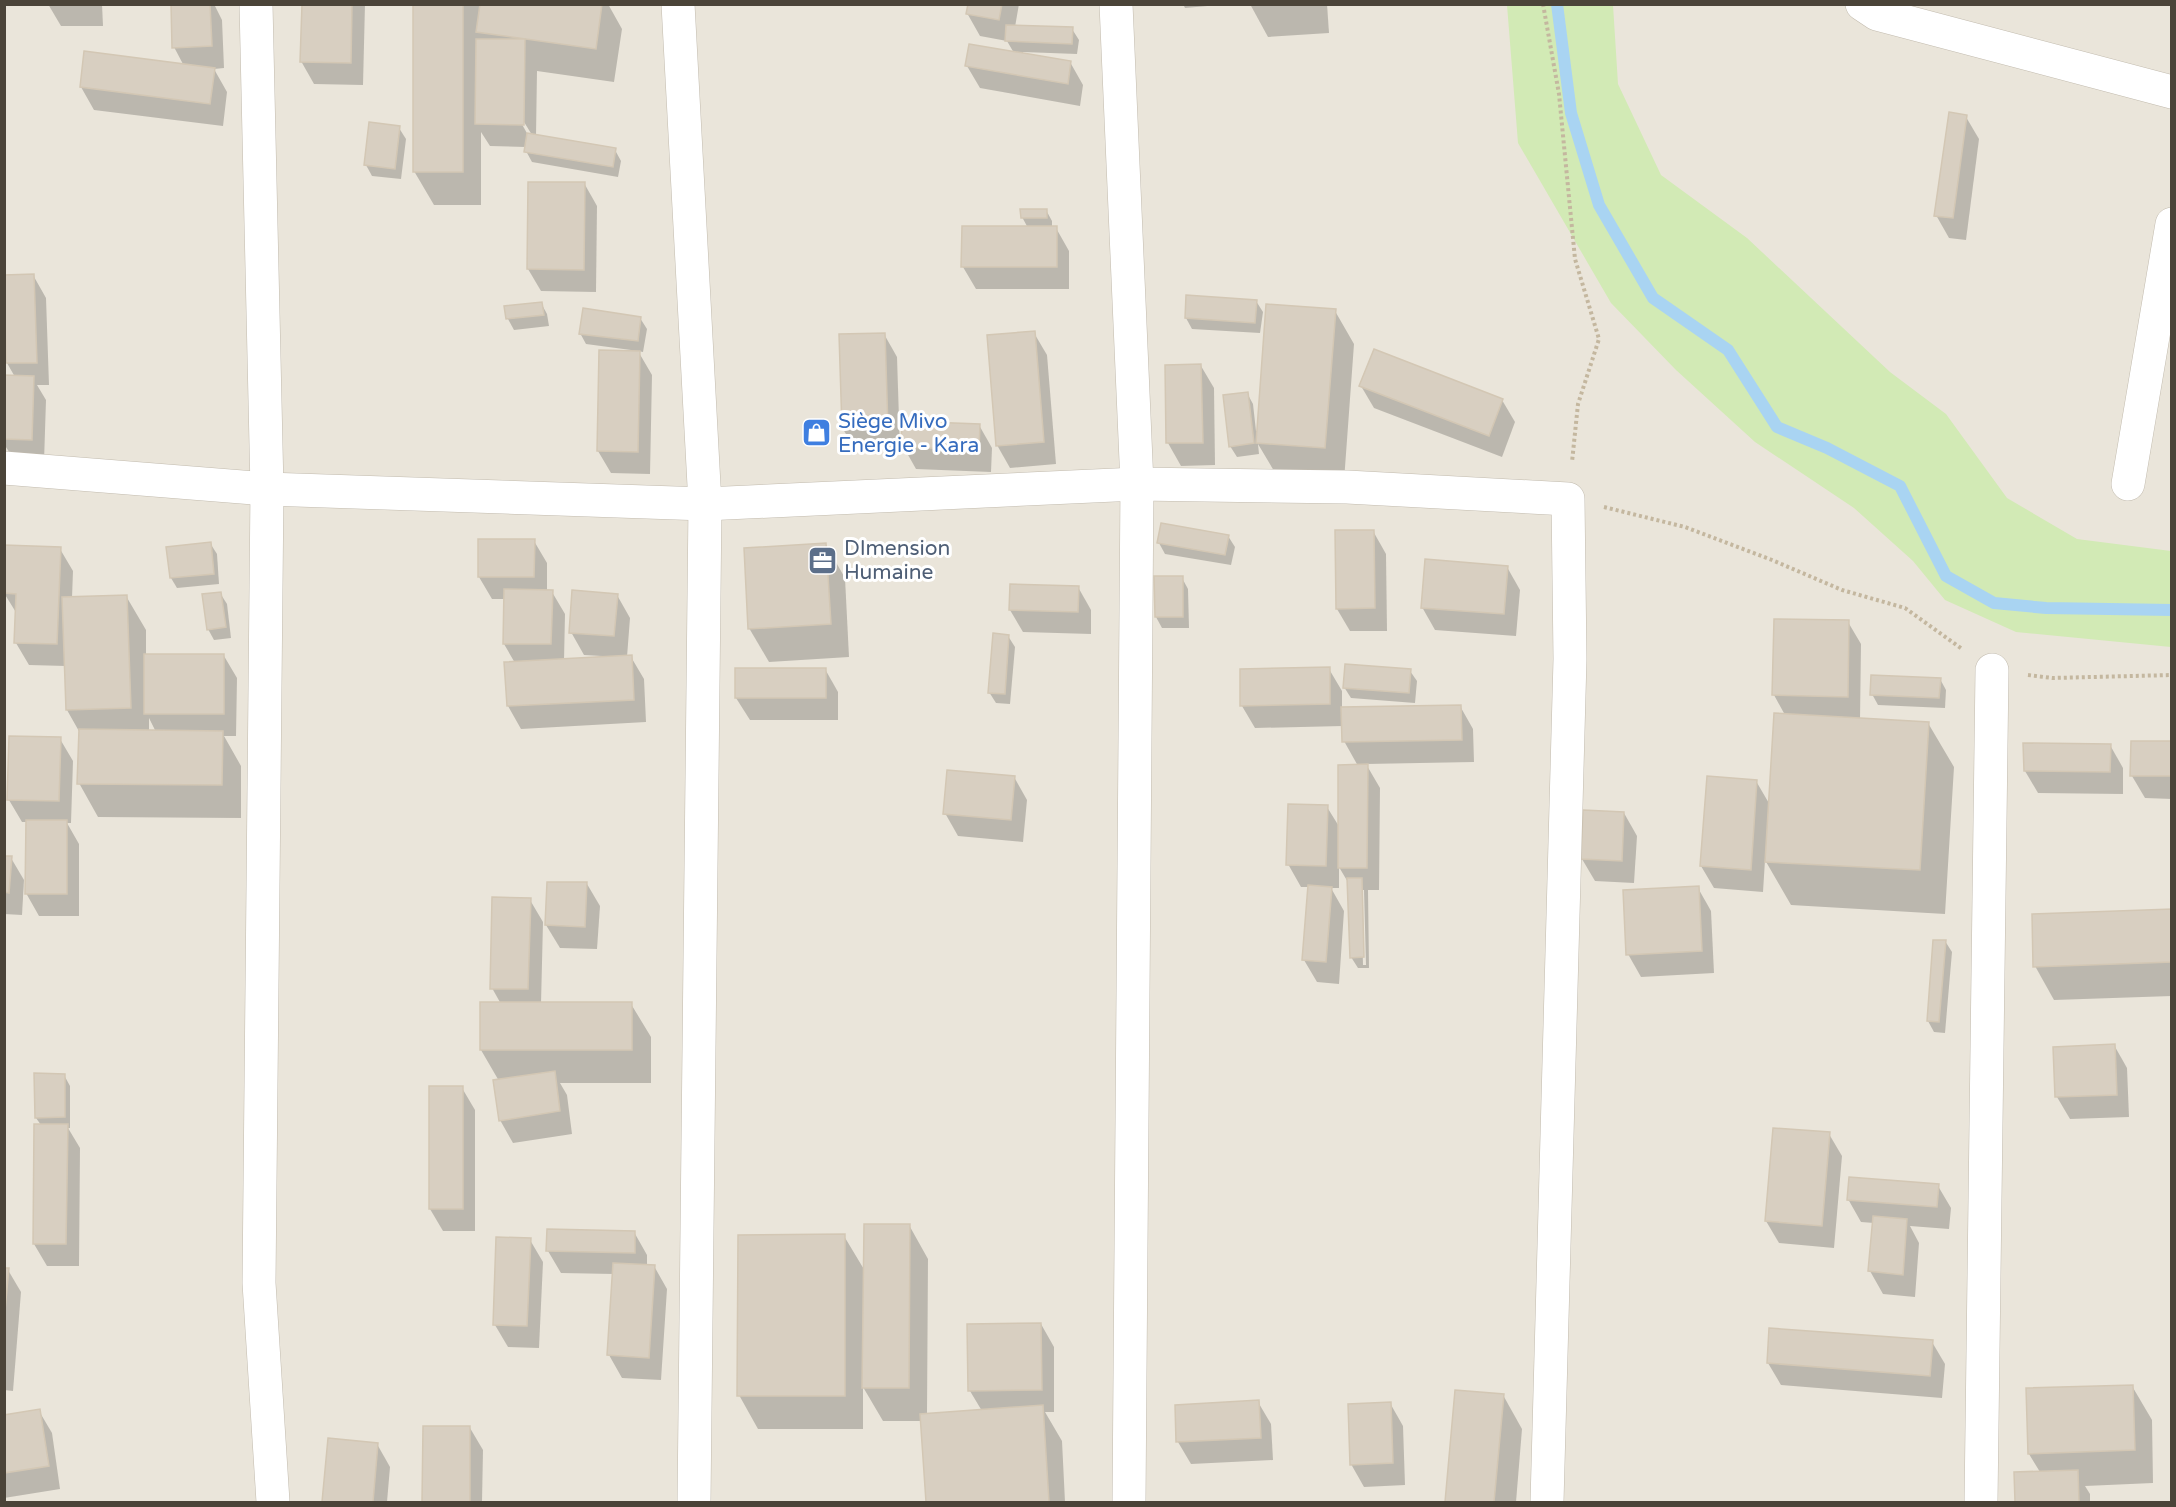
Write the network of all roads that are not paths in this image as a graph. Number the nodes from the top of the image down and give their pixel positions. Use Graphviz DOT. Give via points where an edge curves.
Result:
graph roads {
  1 [pos="256,4"];
  2 [pos="678,4"];
  3 [pos="1116,4"];
  4 [pos="1862,4"];
  5 [pos="2172,92"];
  6 [pos="2172,224"];
  7 [pos="4,468"];
  8 [pos="1137,484"];
  9 [pos="2128,484"];
  10 [pos="267,489"];
  11 [pos="705,504"];
  12 [pos="1992,670"];
  13 [pos="273,1503"];
  14 [pos="694,1503"];
  15 [pos="1129,1503"];
  16 [pos="1547,1503"];
  17 [pos="1981,1503"];
  1 -- 10 [label="street"];
  2 -- 11 [label="street"];
  3 -- 8 [label="street"];
  4 -- 5 [label="street" via="1877,14"];
  6 -- 9 [label="street"];
  7 -- 10 [label="street"];
  8 -- 11 [label="street"];
  8 -- 15 [label="street"];
  8 -- 16 [label="street" via="1347,487 1568,499 1570,658"];
  10 -- 11 [label="street"];
  10 -- 13 [label="street" via="259,1283"];
  11 -- 14 [label="street"];
  12 -- 17 [label="street"];
}
